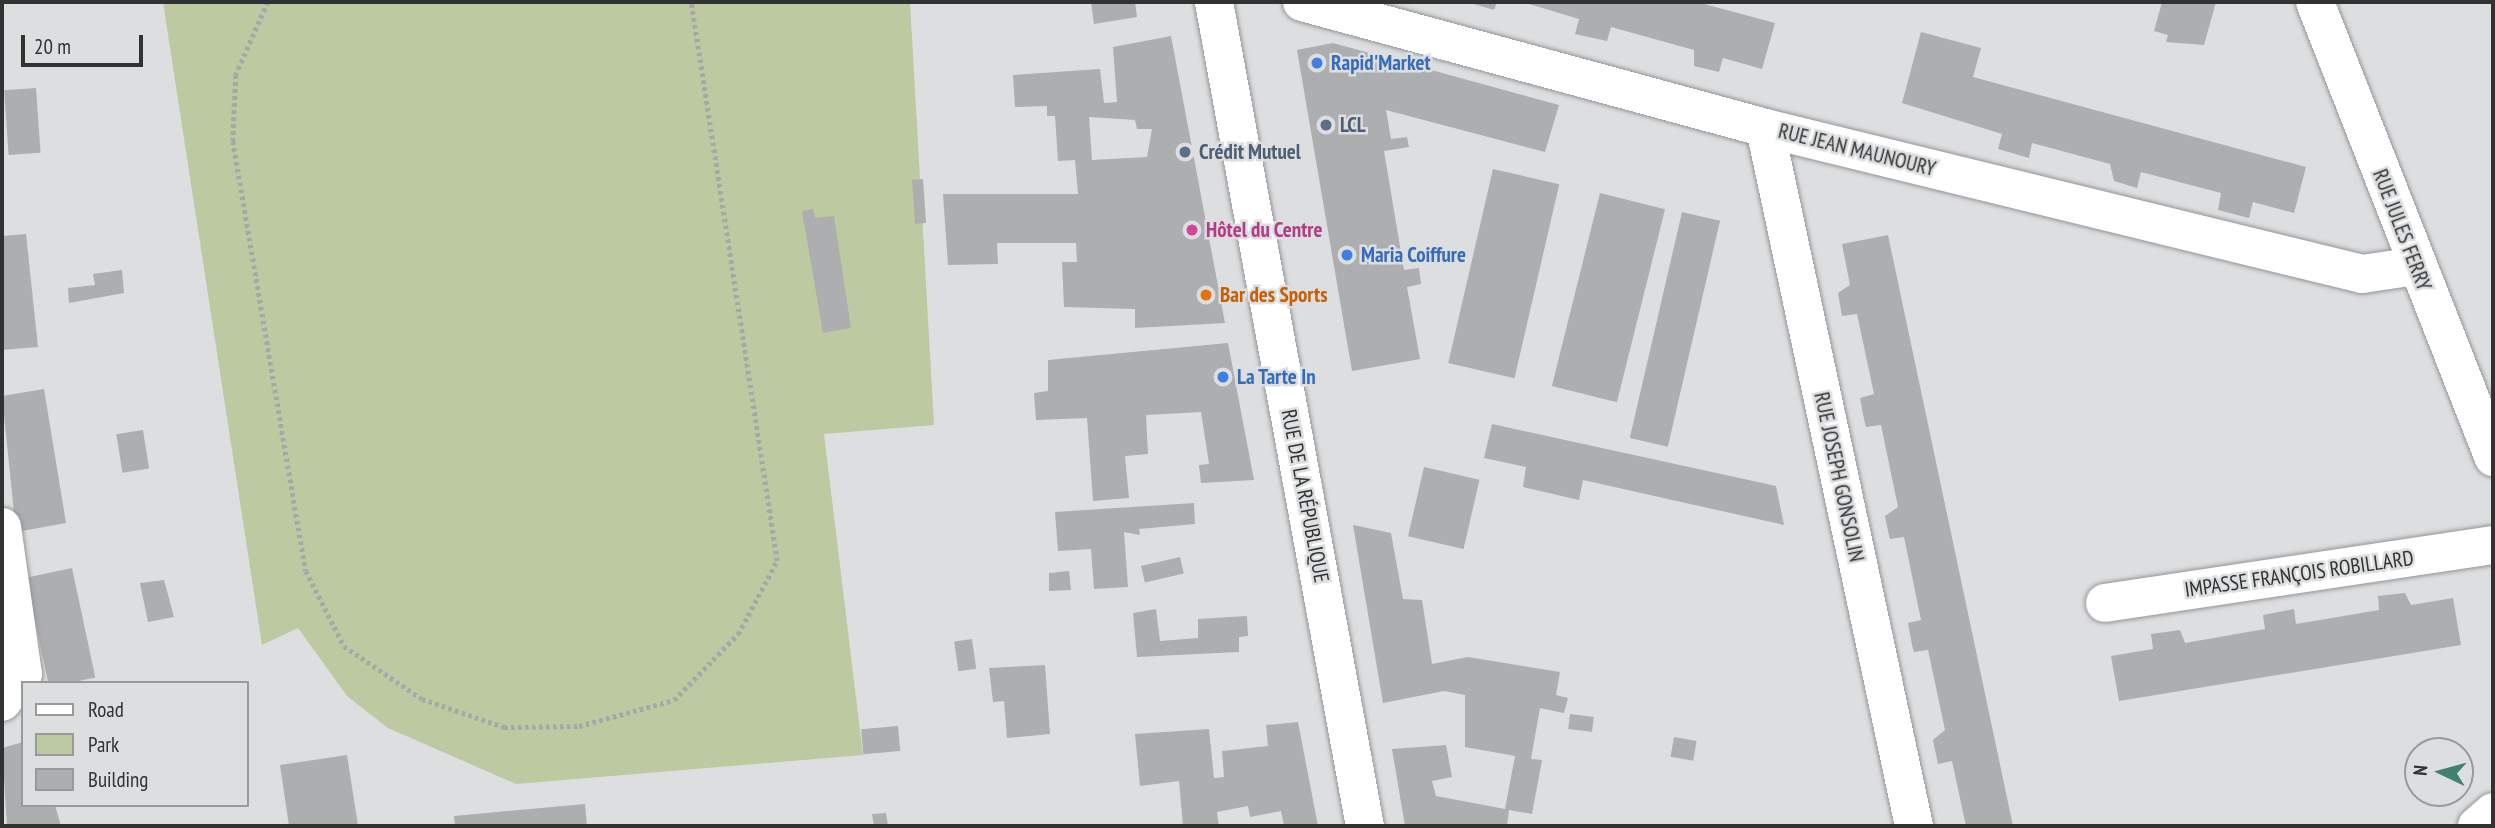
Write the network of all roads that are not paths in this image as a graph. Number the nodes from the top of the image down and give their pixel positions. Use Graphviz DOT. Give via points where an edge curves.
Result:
graph roads {
  1 [pos="1214,2"];
  2 [pos="1302,2"];
  3 [pos="2315,2"];
  4 [pos="1765,128"];
  5 [pos="2416,266"];
  6 [pos="2493,457"];
  7 [pos="2,527"];
  8 [pos="2493,545"];
  9 [pos="2105,603"];
  10 [pos="2,702"];
  11 [pos="2493,811"];
  12 [pos="1365,826"];
  13 [pos="1914,826"];
  14 [pos="2477,826"];
  1 -- 12 [label="street, RUE DE LA RÉPUBLIQUE"];
  2 -- 4 [label="street, RUE JEAN MAUNOURY"];
  3 -- 5 [label="street, RUE JULES FERRY"];
  4 -- 5 [label="street, RUE JEAN MAUNOURY" via="2362,274"];
  4 -- 13 [label="street, RUE JOSEPH GONSOLIN"];
  5 -- 6 [label="street, RUE JULES FERRY"];
  7 -- 10 [label="street" via="23,674"];
  8 -- 9 [label="street, IMPASSE FRANÇOIS ROBILLARD"];
  11 -- 14 [label="street"];
}
